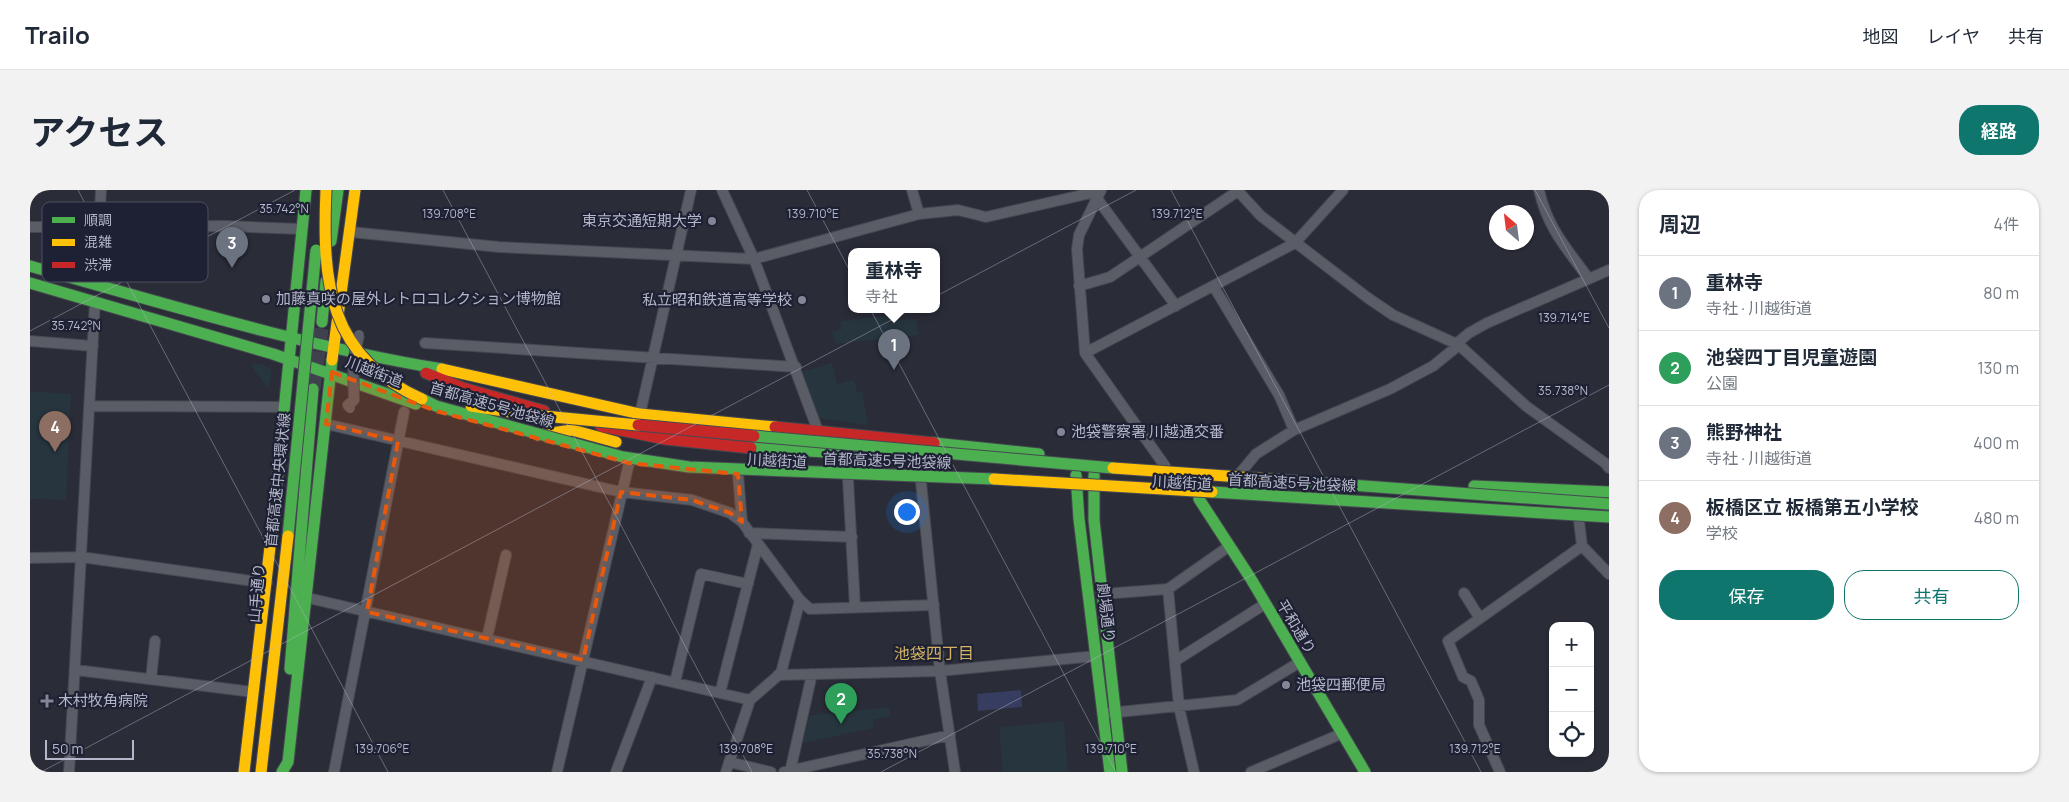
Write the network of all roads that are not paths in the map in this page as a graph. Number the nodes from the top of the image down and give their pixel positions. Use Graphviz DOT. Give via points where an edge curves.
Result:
graph roads {
  1 [pos="306,190"];
  2 [pos="312,190"];
  3 [pos="320,190"];
  4 [pos="328,190"];
  5 [pos="338,190"];
  6 [pos="355,190"];
  7 [pos="691,190"];
  8 [pos="722,190"];
  9 [pos="912,190"];
  10 [pos="1053,190"];
  11 [pos="1237,190"];
  12 [pos="1343,190"];
  13 [pos="1539,190"];
  14 [pos="1099,192"];
  15 [pos="1055,201"];
  16 [pos="919,214"];
  17 [pos="208,226"];
  18 [pos="301,229"];
  19 [pos="351,232"];
  20 [pos="1295,243"];
  21 [pos="676,256"];
  22 [pos="1141,256"];
  23 [pos="754,260"];
  24 [pos="1609,270"];
  25 [pos="1588,279"];
  26 [pos="89,282"];
  27 [pos="30,283"];
  28 [pos="96,284"];
  29 [pos="1079,286"];
  30 [pos="1214,287"];
  31 [pos="95,301"];
  32 [pos="1176,306"];
  33 [pos="301,307"];
  34 [pos="322,322"];
  35 [pos="359,335"];
  36 [pos="290,338"];
  37 [pos="30,341"];
  38 [pos="425,343"];
  39 [pos="1458,344"];
  40 [pos="93,346"];
  41 [pos="334,346"];
  42 [pos="1085,353"];
  43 [pos="288,358"];
  44 [pos="653,360"];
  45 [pos="399,362"];
  46 [pos="796,367"];
  47 [pos="332,372"];
  48 [pos="292,388"];
  49 [pos="313,389"];
  50 [pos="89,406"];
  51 [pos="282,407"];
  52 [pos="350,408"];
  53 [pos="404,412"];
  54 [pos="640,414"];
  55 [pos="326,424"];
  56 [pos="1294,430"];
  57 [pos="818,431"];
  58 [pos="528,436"];
  59 [pos="398,440"];
  60 [pos="671,452"];
  61 [pos="700,455"];
  62 [pos="1094,459"];
  63 [pos="1072,461"];
  64 [pos="628,463"];
  65 [pos="1608,463"];
  66 [pos="1165,466"];
  67 [pos="1241,472"];
  68 [pos="738,474"];
  69 [pos="848,479"];
  70 [pos="921,482"];
  71 [pos="1060,482"];
  72 [pos="621,492"];
  73 [pos="1077,492"];
  74 [pos="1609,492"];
  75 [pos="1094,493"];
  76 [pos="1199,499"];
  77 [pos="1609,504"];
  78 [pos="1609,517"];
  79 [pos="1580,521"];
  80 [pos="742,522"];
  81 [pos="1609,522"];
  82 [pos="749,533"];
  83 [pos="852,537"];
  84 [pos="758,544"];
  85 [pos="1582,546"];
  86 [pos="1228,547"];
  87 [pos="506,555"];
  88 [pos="81,557"];
  89 [pos="30,558"];
  90 [pos="1609,574"];
  91 [pos="267,583"];
  92 [pos="748,584"];
  93 [pos="1168,589"];
  94 [pos="1464,593"];
  95 [pos="1103,594"];
  96 [pos="308,598"];
  97 [pos="800,600"];
  98 [pos="1265,604"];
  99 [pos="934,605"];
  100 [pos="855,607"];
  101 [pos="367,612"];
  102 [pos="1479,617"];
  103 [pos="486,638"];
  104 [pos="155,641"];
  105 [pos="1096,656"];
  106 [pos="583,660"];
  107 [pos="1176,661"];
  108 [pos="1300,662"];
  109 [pos="76,670"];
  110 [pos="940,671"];
  111 [pos="812,674"];
  112 [pos="778,675"];
  113 [pos="652,677"];
  114 [pos="151,679"];
  115 [pos="674,682"];
  116 [pos="253,692"];
  117 [pos="720,693"];
  118 [pos="750,700"];
  119 [pos="1179,707"];
  120 [pos="1108,713"];
  121 [pos="1343,733"];
  122 [pos="950,736"];
  123 [pos="727,767"];
  124 [pos="788,771"];
  125 [pos="1257,771"];
  126 [pos="70,772"];
  127 [pos="244,772"];
  128 [pos="254,772"];
  129 [pos="259,772"];
  130 [pos="281,772"];
  131 [pos="334,772"];
  132 [pos="557,772"];
  133 [pos="616,772"];
  134 [pos="771,772"];
  135 [pos="955,772"];
  136 [pos="1110,772"];
  137 [pos="1122,772"];
  138 [pos="1194,772"];
  139 [pos="1365,772"];
  140 [pos="1500,772"];
  1 -- 18 [label="main road"];
  2 -- 33 [label="main road"];
  3 -- 129 [label="main road, 首都高速中央環状線, bridge" via="282,594"];
  4 -- 63 [label="main road, 首都高速5号池袋線, bridge" via="329,264 343,314 360,343 377,361 399,379 430,396 523,414"];
  4 -- 71 [label="main road, 首都高速5号池袋線, bridge" via="324,262 340,322 354,347 378,373 427,403 654,463"];
  5 -- 34 [label="main road"];
  6 -- 19 [label="main road"];
  7 -- 21 [label="street"];
  8 -- 23 [label="street"];
  9 -- 16 [label="street"];
  10 -- 15 [label="street"];
  11 -- 20 [label="street" via="1261,216"];
  11 -- 22 [label="street"];
  12 -- 20 [label="street"];
  13 -- 25 [label="street" via="1544,212 1557,236"];
  14 -- 15 [label="street"];
  14 -- 22 [label="street"];
  14 -- 29 [label="street" via="1079,235"];
  15 -- 16 [label="street" via="986,218 958,210"];
  16 -- 23 [label="street"];
  17 -- 18 [label="street"];
  18 -- 36 [label="main road"];
  19 -- 21 [label="street" via="499,247"];
  19 -- 41 [label="main road"];
  20 -- 30 [label="street"];
  20 -- 39 [label="street" via="1392,315"];
  21 -- 23 [label="street"];
  21 -- 44 [label="street"];
  22 -- 29 [label="street" via="1110,277"];
  22 -- 32 [label="street"];
  23 -- 46 [label="street"];
  24 -- 25 [label="street"];
  25 -- 39 [label="street" via="1487,322"];
  26 -- 28 [label="main road, 川越街道"];
  27 -- 31 [label="main road, 川越街道"];
  28 -- 36 [label="main road, 川越街道"];
  29 -- 42 [label="street"];
  30 -- 32 [label="street"];
  30 -- 56 [label="street" via="1279,395"];
  31 -- 40 [label="street"];
  31 -- 43 [label="main road, 川越街道"];
  32 -- 42 [label="street"];
  35 -- 52 [label="street, bridge" via="353,362 354,400 348,405"];
  36 -- 41 [label="main road, 川越街道"];
  36 -- 43 [label="main road"];
  37 -- 40 [label="street"];
  38 -- 44 [label="street"];
  39 -- 56 [label="street" via="1433,366"];
  39 -- 65 [label="street" via="1526,406"];
  40 -- 50 [label="street"];
  41 -- 45 [label="main road, 川越街道"];
  41 -- 47 [label="main road"];
  42 -- 66 [label="street"];
  43 -- 47 [label="main road, 川越街道"];
  43 -- 51 [label="main road"];
  44 -- 46 [label="street"];
  44 -- 54 [label="street"];
  45 -- 54 [label="main road, 川越街道" via="467,372"];
  45 -- 63 [label="main road, bridge" via="463,388 506,401 659,440 783,449"];
  46 -- 57 [label="street"];
  47 -- 55 [label="main road"];
  47 -- 58 [label="main road, 川越街道" via="436,411"];
  48 -- 128 [label="main road, 山手通り"];
  49 -- 130 [label="main road"];
  50 -- 51 [label="street"];
  50 -- 88 [label="street"];
  51 -- 91 [label="main road"];
  53 -- 59 [label="street"];
  54 -- 57 [label="main road, 川越街道"];
  55 -- 59 [label="street"];
  55 -- 96 [label="main road"];
  56 -- 67 [label="street" via="1256,454"];
  57 -- 63 [label="main road, 川越街道"];
  58 -- 60 [label="main road, bridge" via="572,430"];
  58 -- 64 [label="main road, 川越街道"];
  59 -- 72 [label="street"];
  59 -- 101 [label="street"];
  61 -- 71 [label="main road, bridge"];
  62 -- 63 [label="main road, 川越街道"];
  62 -- 66 [label="main road, 川越街道"];
  62 -- 75 [label="main road, 劇場通り"];
  63 -- 73 [label="main road, 劇場通り"];
  63 -- 77 [label="main road, 首都高速5号池袋線, bridge"];
  64 -- 68 [label="main road, 川越街道"];
  64 -- 72 [label="street"];
  66 -- 67 [label="main road, 川越街道"];
  67 -- 74 [label="main road, 川越街道"];
  68 -- 69 [label="main road, 川越街道"];
  68 -- 80 [label="street"];
  69 -- 70 [label="main road, 川越街道"];
  69 -- 83 [label="street"];
  70 -- 73 [label="main road, 川越街道"];
  70 -- 99 [label="street"];
  71 -- 78 [label="main road, 首都高速5号池袋線, bridge"];
  72 -- 80 [label="street" via="692,500 730,513"];
  72 -- 106 [label="street"];
  73 -- 75 [label="main road, 川越街道"];
  73 -- 105 [label="main road, 劇場通り"];
  75 -- 76 [label="main road, 川越街道"];
  75 -- 95 [label="main road, 劇場通り"];
  76 -- 79 [label="main road, 川越街道"];
  76 -- 86 [label="main road, 平和通り"];
  79 -- 81 [label="main road, 川越街道"];
  79 -- 85 [label="street"];
  80 -- 82 [label="street"];
  82 -- 83 [label="street"];
  82 -- 84 [label="street"];
  83 -- 100 [label="street"];
  84 -- 92 [label="street"];
  84 -- 97 [label="street"];
  85 -- 90 [label="street"];
  85 -- 102 [label="street"];
  86 -- 93 [label="street"];
  86 -- 98 [label="main road, 平和通り"];
  87 -- 103 [label="street"];
  88 -- 89 [label="street"];
  88 -- 91 [label="street"];
  88 -- 109 [label="street"];
  91 -- 116 [label="main road"];
  92 -- 115 [label="street" via="701,574"];
  92 -- 117 [label="street"];
  93 -- 95 [label="street"];
  93 -- 107 [label="street"];
  94 -- 102 [label="street"];
  95 -- 120 [label="main road, 劇場通り"];
  96 -- 101 [label="street"];
  96 -- 130 [label="main road" via="288,762"];
  97 -- 100 [label="street" via="810,609"];
  97 -- 112 [label="street"];
  98 -- 107 [label="street"];
  98 -- 108 [label="main road, 平和通り"];
  99 -- 100 [label="street"];
  99 -- 110 [label="street"];
  101 -- 103 [label="street"];
  101 -- 131 [label="street"];
  102 -- 140 [label="street" via="1448,641 1463,677 1471,681 1479,700 1479,725"];
  103 -- 106 [label="street"];
  104 -- 114 [label="street"];
  105 -- 110 [label="street"];
  105 -- 120 [label="main road, 劇場通り"];
  106 -- 113 [label="street"];
  106 -- 132 [label="street"];
  107 -- 119 [label="street"];
  108 -- 119 [label="street" via="1237,700"];
  108 -- 121 [label="main road, 平和通り"];
  109 -- 114 [label="street"];
  109 -- 126 [label="street"];
  110 -- 111 [label="street"];
  110 -- 122 [label="street"];
  111 -- 112 [label="street"];
  111 -- 124 [label="street"];
  112 -- 118 [label="street"];
  113 -- 115 [label="street"];
  113 -- 133 [label="street"];
  114 -- 116 [label="street"];
  115 -- 117 [label="street"];
  116 -- 127 [label="main road"];
  117 -- 118 [label="street"];
  118 -- 123 [label="street"];
  119 -- 120 [label="street"];
  119 -- 138 [label="street"];
  120 -- 136 [label="main road, 劇場通り"];
  120 -- 137 [label="main road, 劇場通り"];
  121 -- 125 [label="street"];
  121 -- 139 [label="main road, 平和通り"];
  122 -- 124 [label="street"];
  122 -- 135 [label="street"];
  123 -- 134 [label="street"];
}
